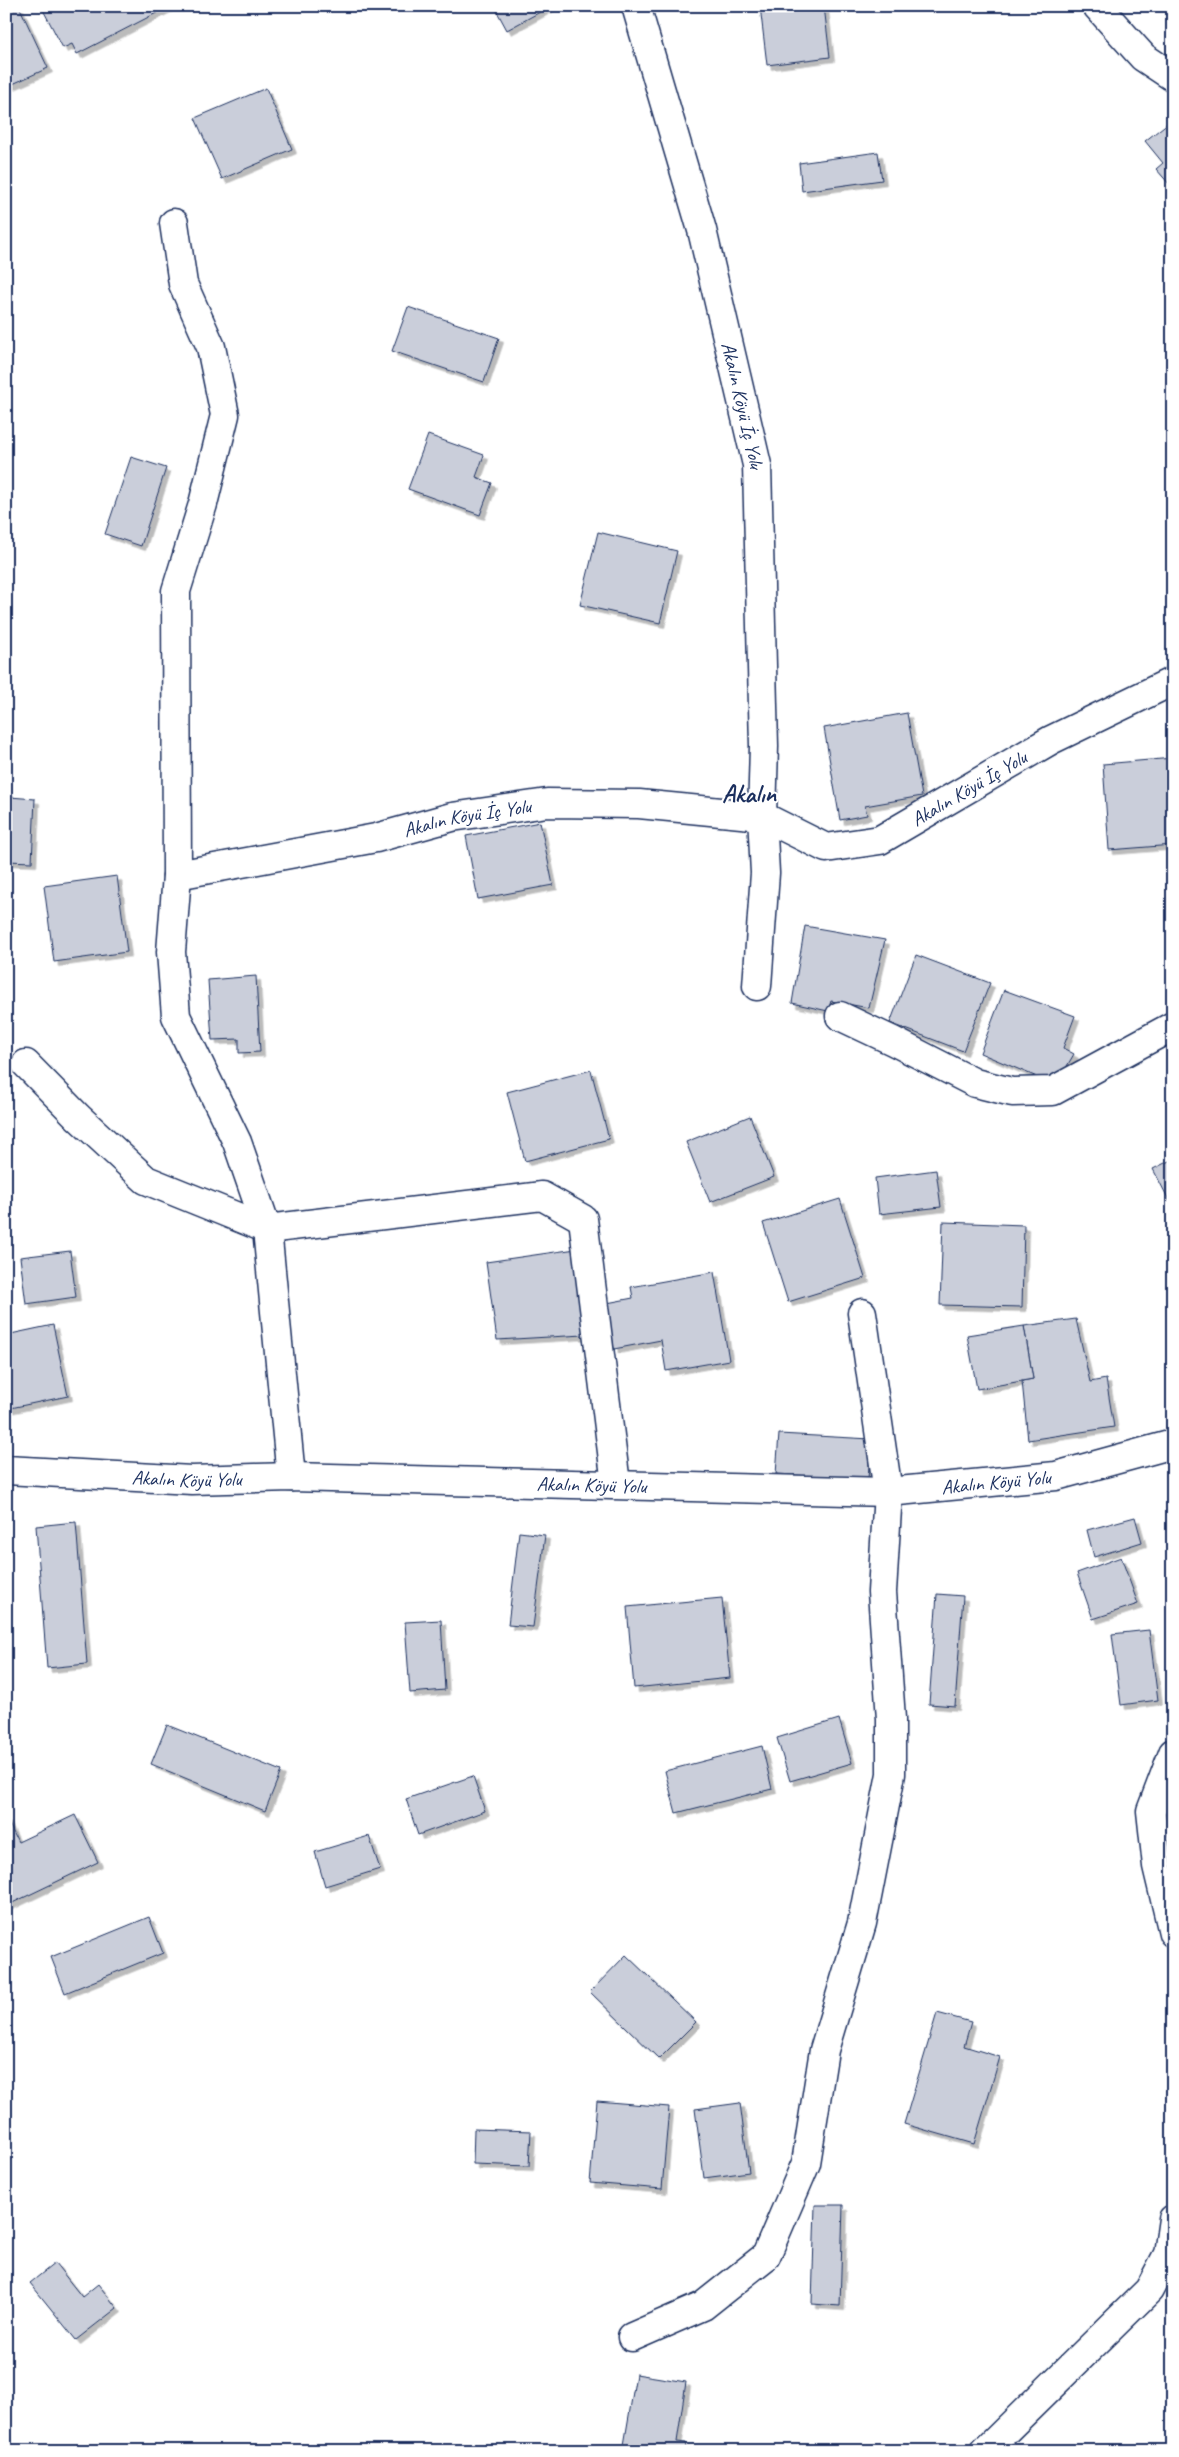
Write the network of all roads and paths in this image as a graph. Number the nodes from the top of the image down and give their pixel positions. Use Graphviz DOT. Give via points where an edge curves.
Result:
graph roads {
  1 [pos="636,6"];
  2 [pos="1097,6"];
  3 [pos="1173,77"];
  4 [pos="174,222"];
  5 [pos="1173,681"];
  6 [pos="762,816"];
  7 [pos="177,875"];
  8 [pos="757,986"];
  9 [pos="840,1016"];
  10 [pos="1173,1026"];
  11 [pos="26,1064"];
  12 [pos="267,1229"];
  13 [pos="862,1313"];
  14 [pos="1171,1445"];
  15 [pos="6,1470"];
  16 [pos="291,1478"];
  17 [pos="616,1484"];
  18 [pos="888,1492"];
  19 [pos="1173,1753"];
  20 [pos="1173,1933"];
  21 [pos="1173,2219"];
  22 [pos="632,2337"];
  23 [pos="985,2451"];
  1 -- 6 [label="street, Akalın Köyü İç Yolu" via="702,230 757,465 764,746"];
  2 -- 3 [label="street" via="1143,57"];
  4 -- 7 [label="street" via="183,284 211,347 225,414 203,504 176,591"];
  5 -- 6 [label="street, Akalın Köyü İç Yolu" via="1051,740 880,840 826,848"];
  6 -- 7 [label="street, Akalın Köyü İç Yolu" via="639,804 547,804 452,817 376,838"];
  6 -- 8 [label="street, Akalın Köyü İç Yolu" via="765,873"];
  7 -- 12 [label="street" via="171,952 176,1016 237,1142"];
  9 -- 10 [label="street" via="974,1083 993,1089 1033,1093 1053,1091"];
  11 -- 12 [label="street" via="146,1180"];
  12 -- 16 [label="street"];
  12 -- 17 [label="street" via="542,1196 583,1219"];
  13 -- 18 [label="street"];
  14 -- 18 [label="street, Akalın Köyü Yolu" via="1056,1476"];
  15 -- 16 [label="street, Akalın Köyü Yolu" via="192,1480"];
  16 -- 17 [label="street, Akalın Köyü Yolu"];
  17 -- 18 [label="street, Akalın Köyü Yolu"];
  18 -- 22 [label="street" via="882,1592 891,1719 891,1774 862,1923 824,2050 806,2163 766,2256 704,2306"];
  19 -- 20 [label="street" via="1151,1811 1157,1866"];
  21 -- 23 [label="street" via="1168,2254 1149,2290"];
}
